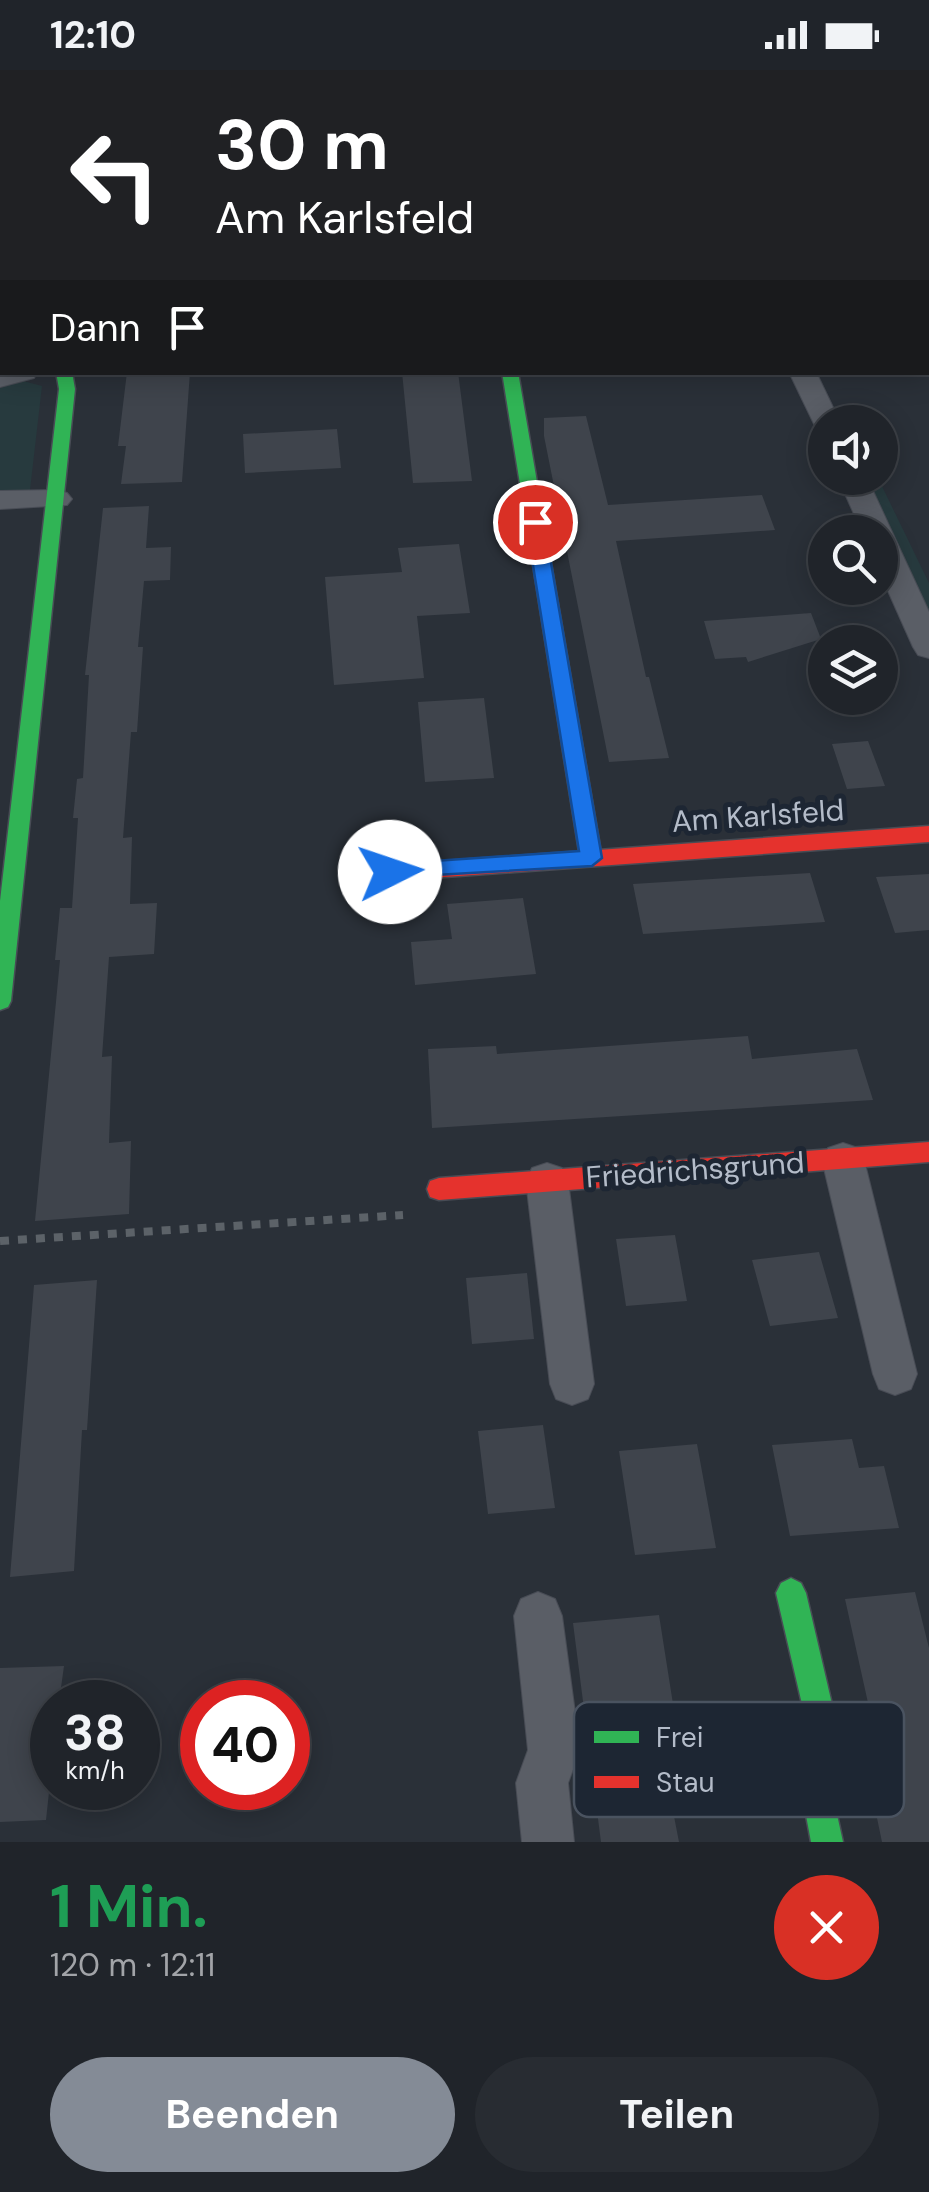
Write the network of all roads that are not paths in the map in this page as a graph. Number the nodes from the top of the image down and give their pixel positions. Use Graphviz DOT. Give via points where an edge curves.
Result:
graph roads {
  1 [pos="65,375"];
  2 [pos="511,375"];
  3 [pos="803,375"];
  4 [pos="818,405"];
  5 [pos="57,499"];
  6 [pos="0,500"];
  7 [pos="898,580"];
  8 [pos="929,647"];
  9 [pos="929,834"];
  10 [pos="592,858"];
  11 [pos="390,872"];
  12 [pos="0,1002"];
  13 [pos="929,1152"];
  14 [pos="842,1160"];
  15 [pos="547,1181"];
  16 [pos="439,1189"];
  17 [pos="895,1374"];
  18 [pos="572,1384"];
  19 [pos="790,1593"];
  20 [pos="538,1616"];
  21 [pos="816,1702"];
  22 [pos="821,1817"];
  23 [pos="548,1842"];
  24 [pos="826,1842"];
  1 -- 5 [label="street"];
  2 -- 10 [label="street"];
  3 -- 4 [label="street"];
  5 -- 6 [label="street"];
  5 -- 12 [label="street"];
  7 -- 8 [label="street"];
  9 -- 10 [label="street, Am Karlsfeld"];
  10 -- 11 [label="street, Am Karlsfeld"];
  13 -- 14 [label="street, Friedrichsgrund"];
  14 -- 15 [label="street, Friedrichsgrund"];
  14 -- 17 [label="street, Friedrichsgrund"];
  15 -- 16 [label="street, Friedrichsgrund"];
  15 -- 18 [label="street, Friedrichsgrund"];
  19 -- 21 [label="street"];
  20 -- 23 [label="street" via="554,1750 542,1783"];
  22 -- 24 [label="street"];
}
